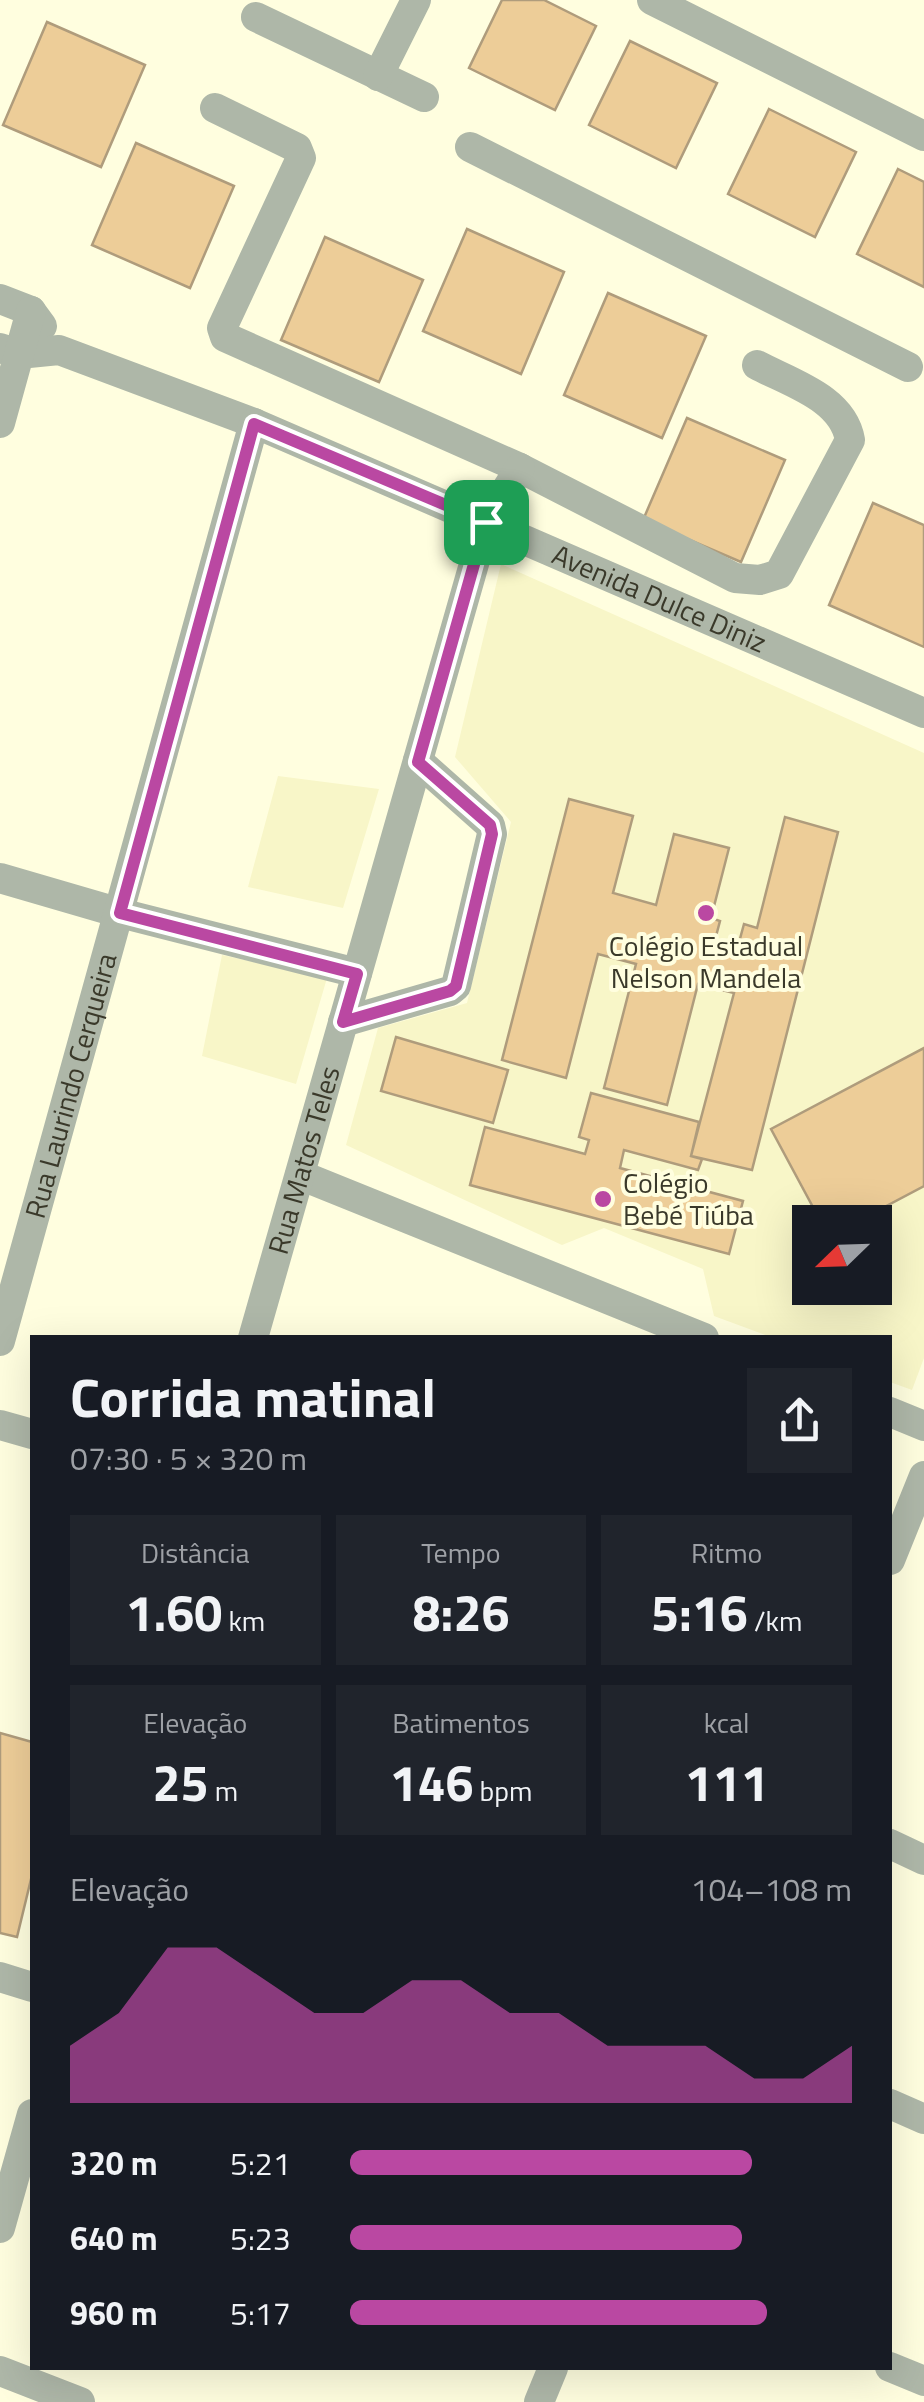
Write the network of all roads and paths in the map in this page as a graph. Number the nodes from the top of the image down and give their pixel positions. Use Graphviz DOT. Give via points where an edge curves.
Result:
graph roads {
  1 [pos="416,0"];
  2 [pos="652,0"];
  3 [pos="256,17"];
  4 [pos="378,76"];
  5 [pos="424,97"];
  6 [pos="215,108"];
  7 [pos="924,136"];
  8 [pos="470,146"];
  9 [pos="0,299"];
  10 [pos="31,310"];
  11 [pos="58,350"];
  12 [pos="9,351"];
  13 [pos="758,365"];
  14 [pos="908,367"];
  15 [pos="0,423"];
  16 [pos="254,424"];
  17 [pos="520,468"];
  18 [pos="486,522"];
  19 [pos="924,713"];
  20 [pos="418,762"];
  21 [pos="0,878"];
  22 [pos="120,913"];
  23 [pos="357,974"];
  24 [pos="343,1022"];
  25 [pos="300,1175"];
  26 [pos="254,1335"];
  27 [pos="697,1335"];
  28 [pos="0,1341"];
  29 [pos="892,1413"];
  30 [pos="0,1425"];
  31 [pos="924,1426"];
  32 [pos="30,1433"];
  33 [pos="924,1476"];
  34 [pos="892,1555"];
  35 [pos="892,1845"];
  36 [pos="924,1860"];
  37 [pos="0,1977"];
  38 [pos="30,1985"];
  39 [pos="892,2105"];
  40 [pos="924,2119"];
  41 [pos="30,2126"];
  42 [pos="0,2228"];
  43 [pos="892,2369"];
  44 [pos="0,2370"];
  45 [pos="552,2370"];
  46 [pos="924,2382"];
  47 [pos="80,2402"];
  48 [pos="539,2402"];
  1 -- 4 [label="street"];
  2 -- 7 [label="street"];
  3 -- 4 [label="street"];
  4 -- 5 [label="street"];
  6 -- 17 [label="street" via="296,148 301,158 222,328 226,337"];
  8 -- 14 [label="street"];
  9 -- 10 [label="street"];
  10 -- 11 [label="street"];
  10 -- 12 [label="street"];
  11 -- 12 [label="street, Avenida Dulce Diniz"];
  11 -- 16 [label="street, Avenida Dulce Diniz"];
  12 -- 15 [label="street"];
  13 -- 17 [label="street" via="834,406 850,440 779,574 735,578"];
  16 -- 18 [label="street, Avenida Dulce Diniz"];
  16 -- 22 [label="street, Rua Laurindo Cerqueira"];
  17 -- 18 [label="street, Rua Matos Teles"];
  18 -- 19 [label="street, Avenida Dulce Diniz"];
  18 -- 20 [label="street, Rua Matos Teles"];
  20 -- 23 [label="street, Rua Matos Teles"];
  20 -- 24 [label="street" via="490,825 492,834 456,986"];
  21 -- 22 [label="street"];
  22 -- 23 [label="street"];
  22 -- 28 [label="street, Rua Laurindo Cerqueira"];
  23 -- 24 [label="street, Rua Matos Teles"];
  24 -- 25 [label="street, Rua Matos Teles"];
  25 -- 26 [label="street, Rua Matos Teles"];
  25 -- 27 [label="street"];
  29 -- 31 [label="street"];
  30 -- 32 [label="street"];
  33 -- 34 [label="street"];
  35 -- 36 [label="street"];
  37 -- 38 [label="street"];
  39 -- 40 [label="street"];
  41 -- 42 [label="street"];
  43 -- 46 [label="street"];
  44 -- 47 [label="street"];
  45 -- 48 [label="street"];
}
